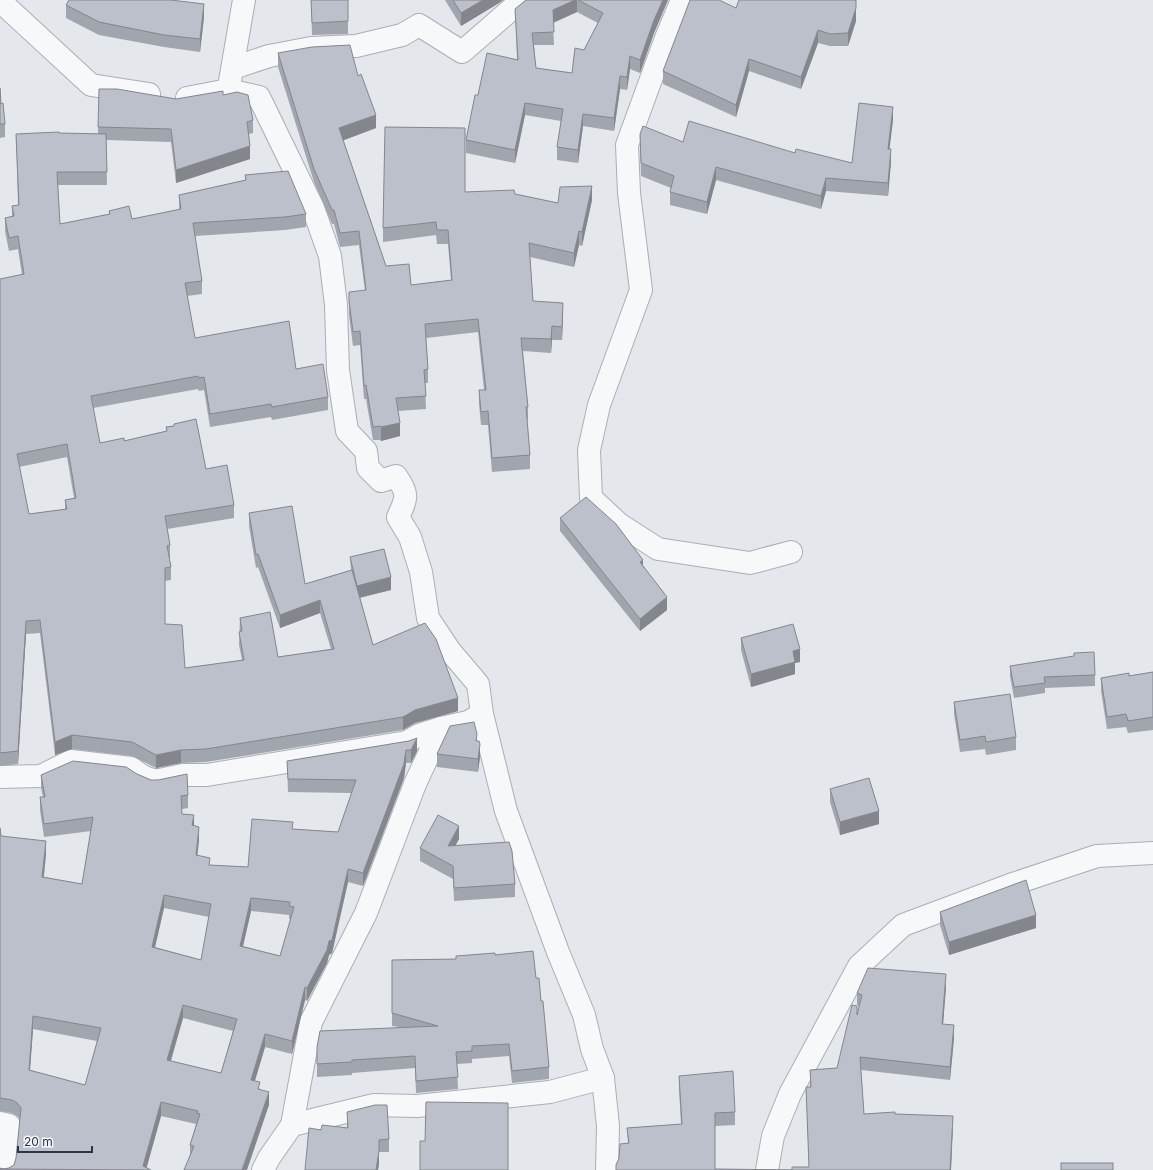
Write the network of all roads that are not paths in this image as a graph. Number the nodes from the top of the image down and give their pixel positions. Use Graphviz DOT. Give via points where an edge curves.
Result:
graph roads {
  1 [pos="244,0"];
  2 [pos="522,0"];
  3 [pos="682,0"];
  4 [pos="2,1"];
  5 [pos="233,68"];
  6 [pos="228,90"];
  7 [pos="792,552"];
  8 [pos="482,714"];
  9 [pos="441,728"];
  10 [pos="0,777"];
  11 [pos="1153,853"];
  12 [pos="603,1078"];
  13 [pos="0,1123"];
  14 [pos="292,1124"];
  15 [pos="4,1170"];
  16 [pos="263,1170"];
  17 [pos="607,1170"];
  18 [pos="767,1170"];
  1 -- 5 [label="street"];
  2 -- 5 [label="street" via="462,52 419,25 402,35 356,46 311,48 269,56"];
  3 -- 7 [label="street" via="627,145 629,193 641,290 599,406 590,450 591,498 619,524 658,549 750,563"];
  4 -- 6 [label="street" via="91,85 178,99"];
  5 -- 6 [label="street"];
  6 -- 8 [label="street" via="259,98 313,208 330,256 336,305 338,370 347,431 366,450 368,468 381,481 396,476 405,488 406,500 398,517 410,537 422,572 428,618 450,651 478,684"];
  8 -- 9 [label="street" via="468,722"];
  8 -- 12 [label="street" via="506,811 550,932 584,1015 592,1049"];
  9 -- 10 [label="street" via="407,742 207,775 183,775 155,781 131,768 71,761 41,776"];
  9 -- 14 [label="street" via="415,784 366,913 311,1022"];
  11 -- 18 [label="street" via="1097,856 904,925 859,966 790,1094 773,1136"];
  12 -- 14 [label="street" via="550,1092 417,1106 374,1105"];
  12 -- 17 [label="street" via="608,1126"];
  13 -- 15 [label="street" via="9,1125"];
  14 -- 16 [label="street"];
}
